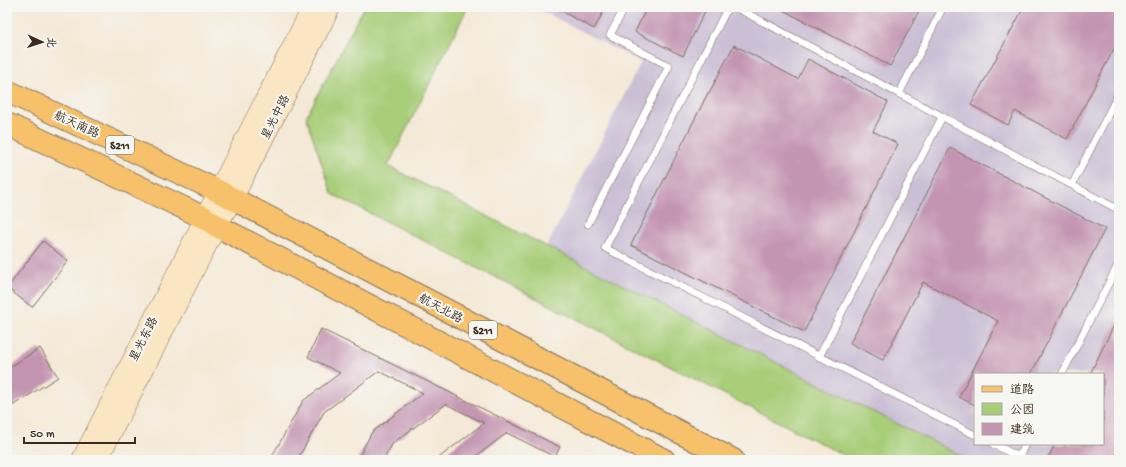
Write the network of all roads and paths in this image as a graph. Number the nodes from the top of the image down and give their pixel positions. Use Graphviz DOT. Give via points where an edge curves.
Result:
graph roads {
  1 [pos="312,7"];
  2 [pos="331,7"];
  3 [pos="625,7"];
  4 [pos="728,7"];
  5 [pos="735,7"];
  6 [pos="944,7"];
  7 [pos="7,91"];
  8 [pos="1119,93"];
  9 [pos="899,94"];
  10 [pos="942,117"];
  11 [pos="7,124"];
  12 [pos="1072,185"];
  13 [pos="226,195"];
  14 [pos="1119,210"];
  15 [pos="211,222"];
  16 [pos="588,224"];
  17 [pos="1119,263"];
  18 [pos="820,357"];
  19 [pos="1063,373"];
  20 [pos="974,434"];
  21 [pos="995,445"];
  22 [pos="1025,445"];
  23 [pos="1022,458"];
  24 [pos="81,460"];
  25 [pos="98,460"];
  26 [pos="664,460"];
  27 [pos="733,460"];
  1 -- 13 [label="main road, 星光中路"];
  2 -- 13 [label="main road, 星光中路"];
  3 -- 16 [label="lane" via="610,35 669,66"];
  4 -- 18 [label="lane" via="605,248"];
  5 -- 9 [label="lane"];
  6 -- 9 [label="lane"];
  7 -- 13 [label="main road, 航天南路 / S211"];
  8 -- 12 [label="lane"];
  9 -- 10 [label="lane"];
  10 -- 12 [label="lane"];
  10 -- 18 [label="lane"];
  11 -- 15 [label="main road, S211"];
  12 -- 14 [label="lane"];
  13 -- 15 [label="main road, 星光中路"];
  13 -- 27 [label="main road, 航天北路 / S211"];
  15 -- 24 [label="main road, 星光东路"];
  15 -- 25 [label="main road, 星光东路"];
  15 -- 26 [label="main road, S211"];
  17 -- 19 [label="lane"];
  18 -- 20 [label="lane"];
  21 -- 23 [label="lane"];
  22 -- 23 [label="lane"];
}
